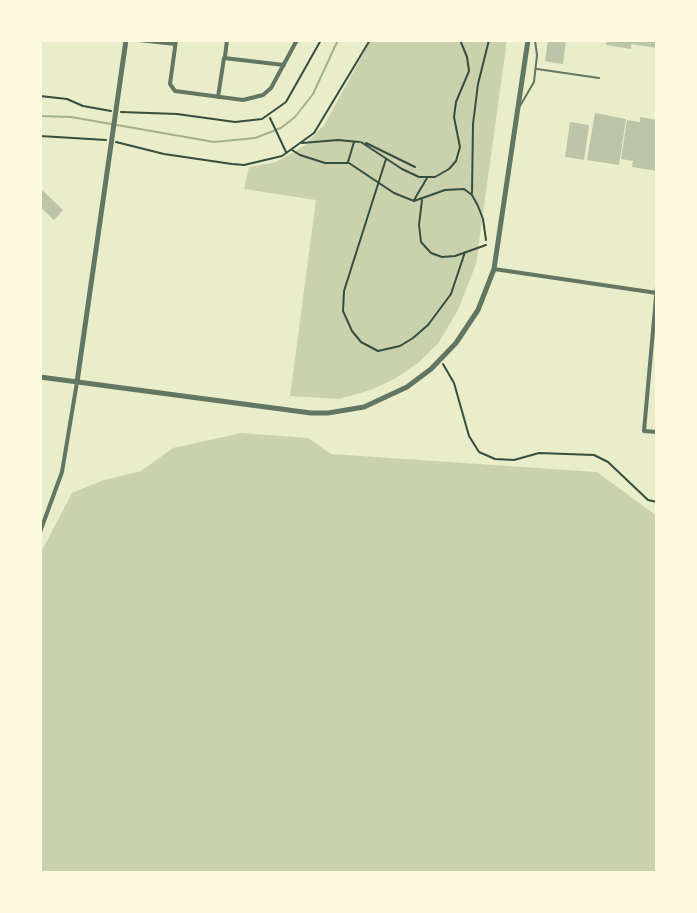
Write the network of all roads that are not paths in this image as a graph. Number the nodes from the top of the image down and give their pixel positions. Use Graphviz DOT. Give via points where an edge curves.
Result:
graph roads {
  1 [pos="126,40"];
  2 [pos="139,40"];
  3 [pos="227,40"];
  4 [pos="297,40"];
  5 [pos="528,40"];
  6 [pos="535,40"];
  7 [pos="176,42"];
  8 [pos="224,58"];
  9 [pos="284,65"];
  10 [pos="536,69"];
  11 [pos="599,78"];
  12 [pos="218,97"];
  13 [pos="517,110"];
  14 [pos="494,269"];
  15 [pos="657,286"];
  16 [pos="656,293"];
  17 [pos="40,377"];
  18 [pos="77,382"];
  19 [pos="657,432"];
  20 [pos="40,532"];
  1 -- 18 [label="street"];
  2 -- 7 [label="street"];
  3 -- 8 [label="street"];
  4 -- 9 [label="street"];
  5 -- 13 [label="street"];
  6 -- 10 [label="lane"];
  7 -- 12 [label="street" via="170,84 175,91"];
  8 -- 9 [label="street"];
  8 -- 12 [label="street"];
  9 -- 12 [label="street" via="263,95 243,100"];
  10 -- 11 [label="lane"];
  10 -- 13 [label="lane"];
  13 -- 14 [label="street"];
  14 -- 16 [label="street"];
  14 -- 18 [label="street" via="478,310 440,360 392,396 364,407 328,413 284,411"];
  15 -- 16 [label="street"];
  16 -- 19 [label="street" via="644,431"];
  17 -- 18 [label="street"];
  18 -- 20 [label="street" via="62,472"];
}
